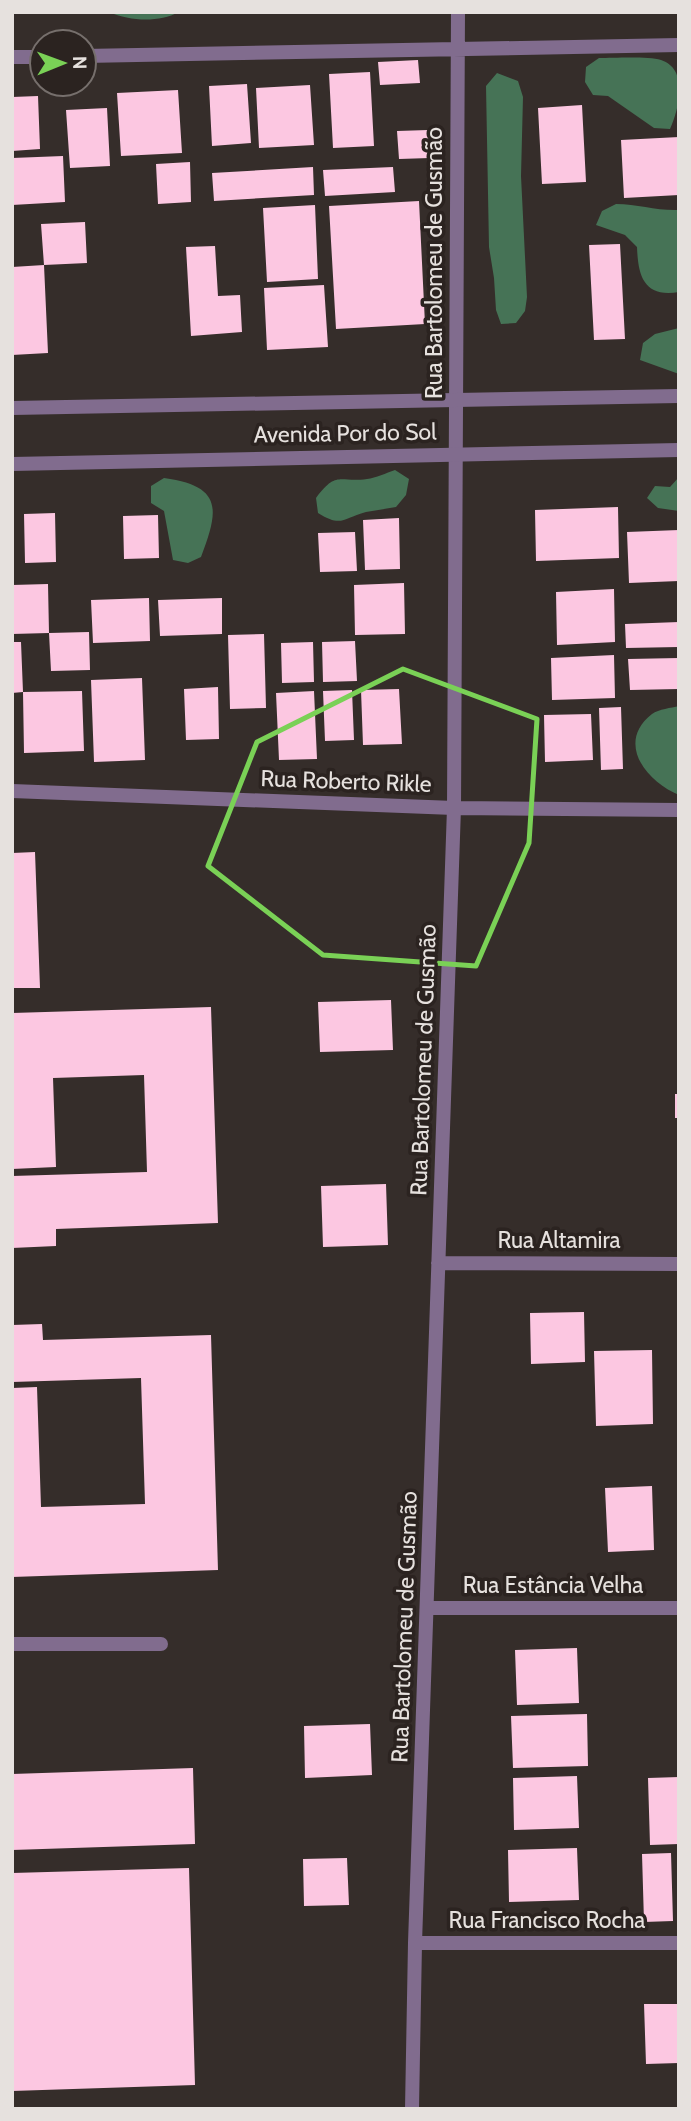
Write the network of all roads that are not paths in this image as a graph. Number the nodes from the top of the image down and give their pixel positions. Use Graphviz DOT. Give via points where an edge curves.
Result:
graph roads {
  1 [pos="458,12"];
  2 [pos="679,45"];
  3 [pos="458,48"];
  4 [pos="98,56"];
  5 [pos="679,396"];
  6 [pos="456,399"];
  7 [pos="12,408"];
  8 [pos="679,450"];
  9 [pos="457,453"];
  10 [pos="12,464"];
  11 [pos="12,790"];
  12 [pos="454,808"];
  13 [pos="679,810"];
  14 [pos="438,1263"];
  15 [pos="679,1264"];
  16 [pos="428,1608"];
  17 [pos="679,1608"];
  18 [pos="12,1644"];
  19 [pos="161,1644"];
  20 [pos="415,1943"];
  21 [pos="679,1943"];
  22 [pos="412,2109"];
  1 -- 3 [label="street, Rua Bartolomeu de Gusmão"];
  2 -- 3 [label="street"];
  3 -- 4 [label="street"];
  3 -- 6 [label="street, Rua Bartolomeu de Gusmão"];
  5 -- 6 [label="street, Avenida Por do Sol"];
  6 -- 7 [label="street, Avenida Por do Sol"];
  6 -- 9 [label="street, Rua Bartolomeu de Gusmão"];
  8 -- 9 [label="street, Avenida Por do Sol"];
  9 -- 10 [label="street, Avenida Por do Sol"];
  9 -- 12 [label="street, Rua Bartolomeu de Gusmão"];
  11 -- 12 [label="street, Rua Roberto Rikle"];
  12 -- 13 [label="street, Rua Roberto Rikle"];
  12 -- 14 [label="street, Rua Bartolomeu de Gusmão"];
  14 -- 15 [label="street, Rua Altamira"];
  14 -- 16 [label="street, Rua Bartolomeu de Gusmão"];
  16 -- 17 [label="street, Rua Estância Velha"];
  16 -- 20 [label="street, Rua Bartolomeu de Gusmão"];
  18 -- 19 [label="street"];
  20 -- 21 [label="street, Rua Francisco Rocha"];
  20 -- 22 [label="street, Rua Bartolomeu de Gusmão"];
}
